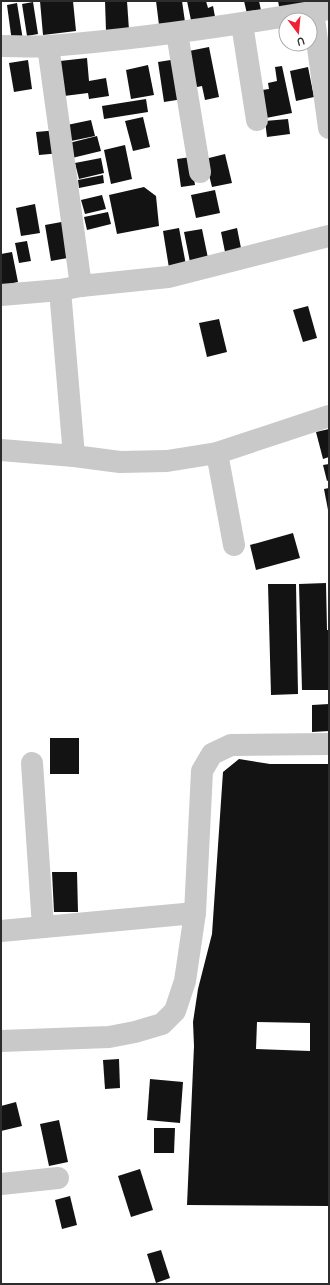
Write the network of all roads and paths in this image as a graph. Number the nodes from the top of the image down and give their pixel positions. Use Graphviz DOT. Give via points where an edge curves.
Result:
graph roads {
  1 [pos="321,10"];
  2 [pos="242,24"];
  3 [pos="177,33"];
  4 [pos="1,46"];
  5 [pos="48,46"];
  6 [pos="257,120"];
  7 [pos="329,128"];
  8 [pos="200,172"];
  9 [pos="329,236"];
  10 [pos="81,286"];
  11 [pos="60,290"];
  12 [pos="1,295"];
  13 [pos="329,416"];
  14 [pos="1,450"];
  15 [pos="217,453"];
  16 [pos="74,456"];
  17 [pos="234,545"];
  18 [pos="329,744"];
  19 [pos="32,763"];
  20 [pos="195,913"];
  21 [pos="43,927"];
  22 [pos="1,931"];
  23 [pos="1,1041"];
  24 [pos="58,1178"];
  25 [pos="1,1184"];
  1 -- 2 [label="street"];
  1 -- 7 [label="street"];
  2 -- 3 [label="street"];
  2 -- 6 [label="street"];
  3 -- 5 [label="street"];
  3 -- 8 [label="street"];
  4 -- 5 [label="street"];
  5 -- 10 [label="street"];
  9 -- 10 [label="street" via="168,277"];
  10 -- 11 [label="street"];
  11 -- 12 [label="street"];
  11 -- 16 [label="street"];
  13 -- 15 [label="street"];
  14 -- 16 [label="street"];
  15 -- 16 [label="street" via="167,461 120,462"];
  15 -- 17 [label="street"];
  18 -- 20 [label="street" via="231,745 212,754 202,771"];
  19 -- 21 [label="street"];
  20 -- 21 [label="street"];
  20 -- 23 [label="street" via="185,981 174,1011 162,1024 109,1037"];
  21 -- 22 [label="street"];
  24 -- 25 [label="street"];
}
